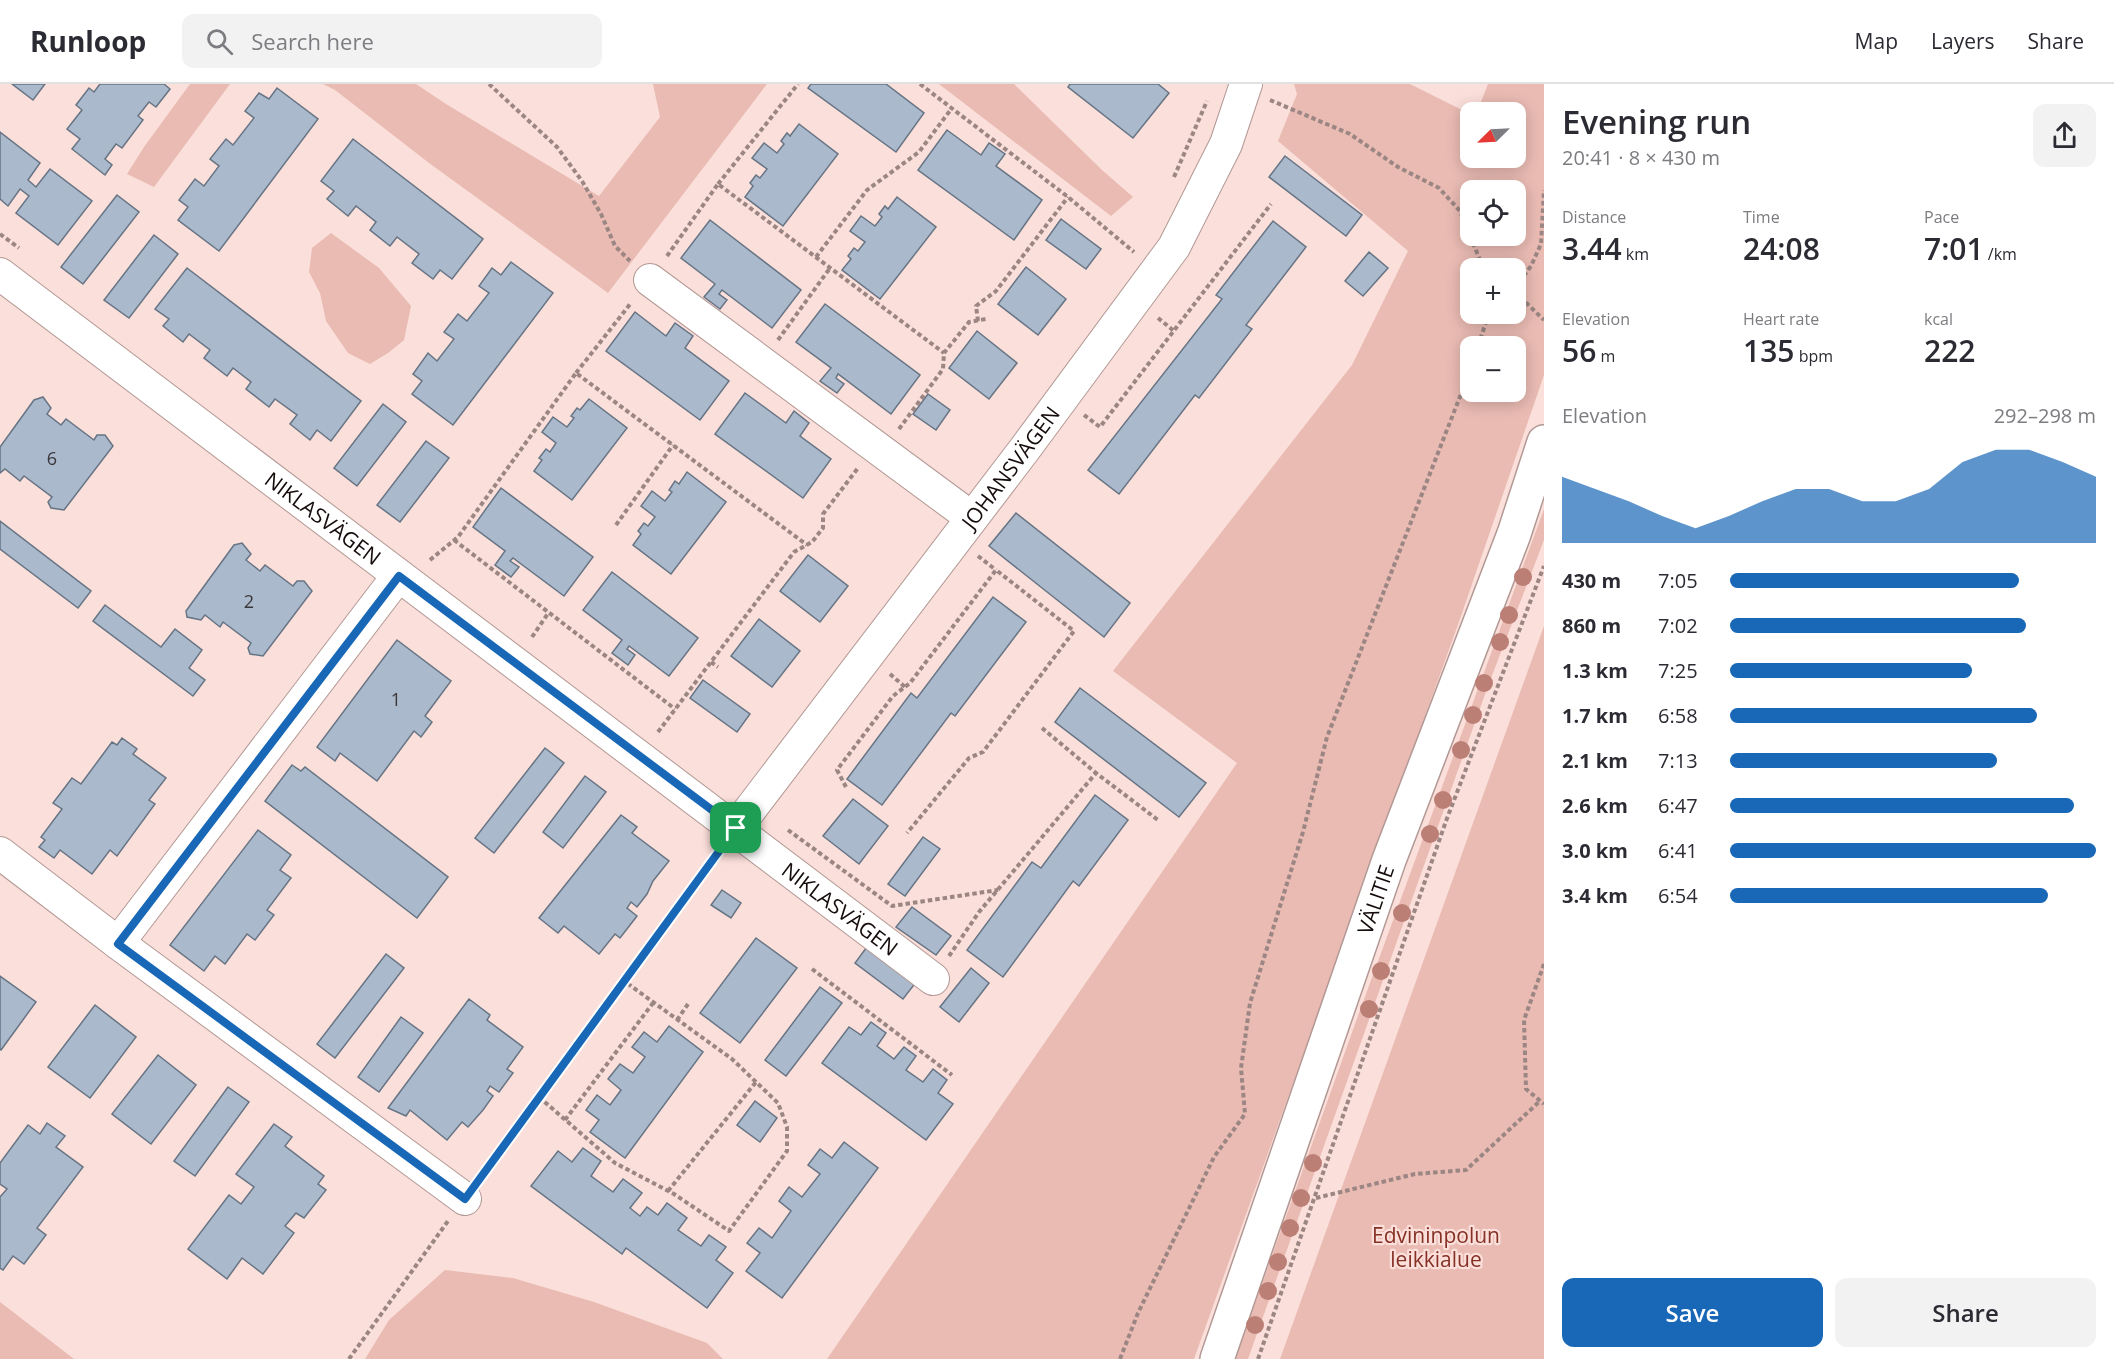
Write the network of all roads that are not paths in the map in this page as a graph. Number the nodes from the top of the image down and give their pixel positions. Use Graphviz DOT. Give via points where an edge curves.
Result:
graph roads {
  1 [pos="1246,85"];
  2 [pos="0,274"];
  3 [pos="650,280"];
  4 [pos="1544,442"];
  5 [pos="972,518"];
  6 [pos="399,576"];
  7 [pos="736,828"];
  8 [pos="0,853"];
  9 [pos="118,944"];
  10 [pos="933,979"];
  11 [pos="465,1199"];
  12 [pos="1217,1359"];
  1 -- 5 [label="street, JOHANSVÄGEN" via="1226,144 1174,247"];
  2 -- 6 [label="street, NIKLASVÄGEN"];
  3 -- 5 [label="street"];
  4 -- 12 [label="main road, VÄLITIE" via="1514,534 1389,860"];
  5 -- 7 [label="street, JOHANSVÄGEN"];
  6 -- 7 [label="street, NIKLASVÄGEN"];
  6 -- 9 [label="street"];
  7 -- 10 [label="street, NIKLASVÄGEN"];
  8 -- 9 [label="street"];
  9 -- 11 [label="street"];
}
